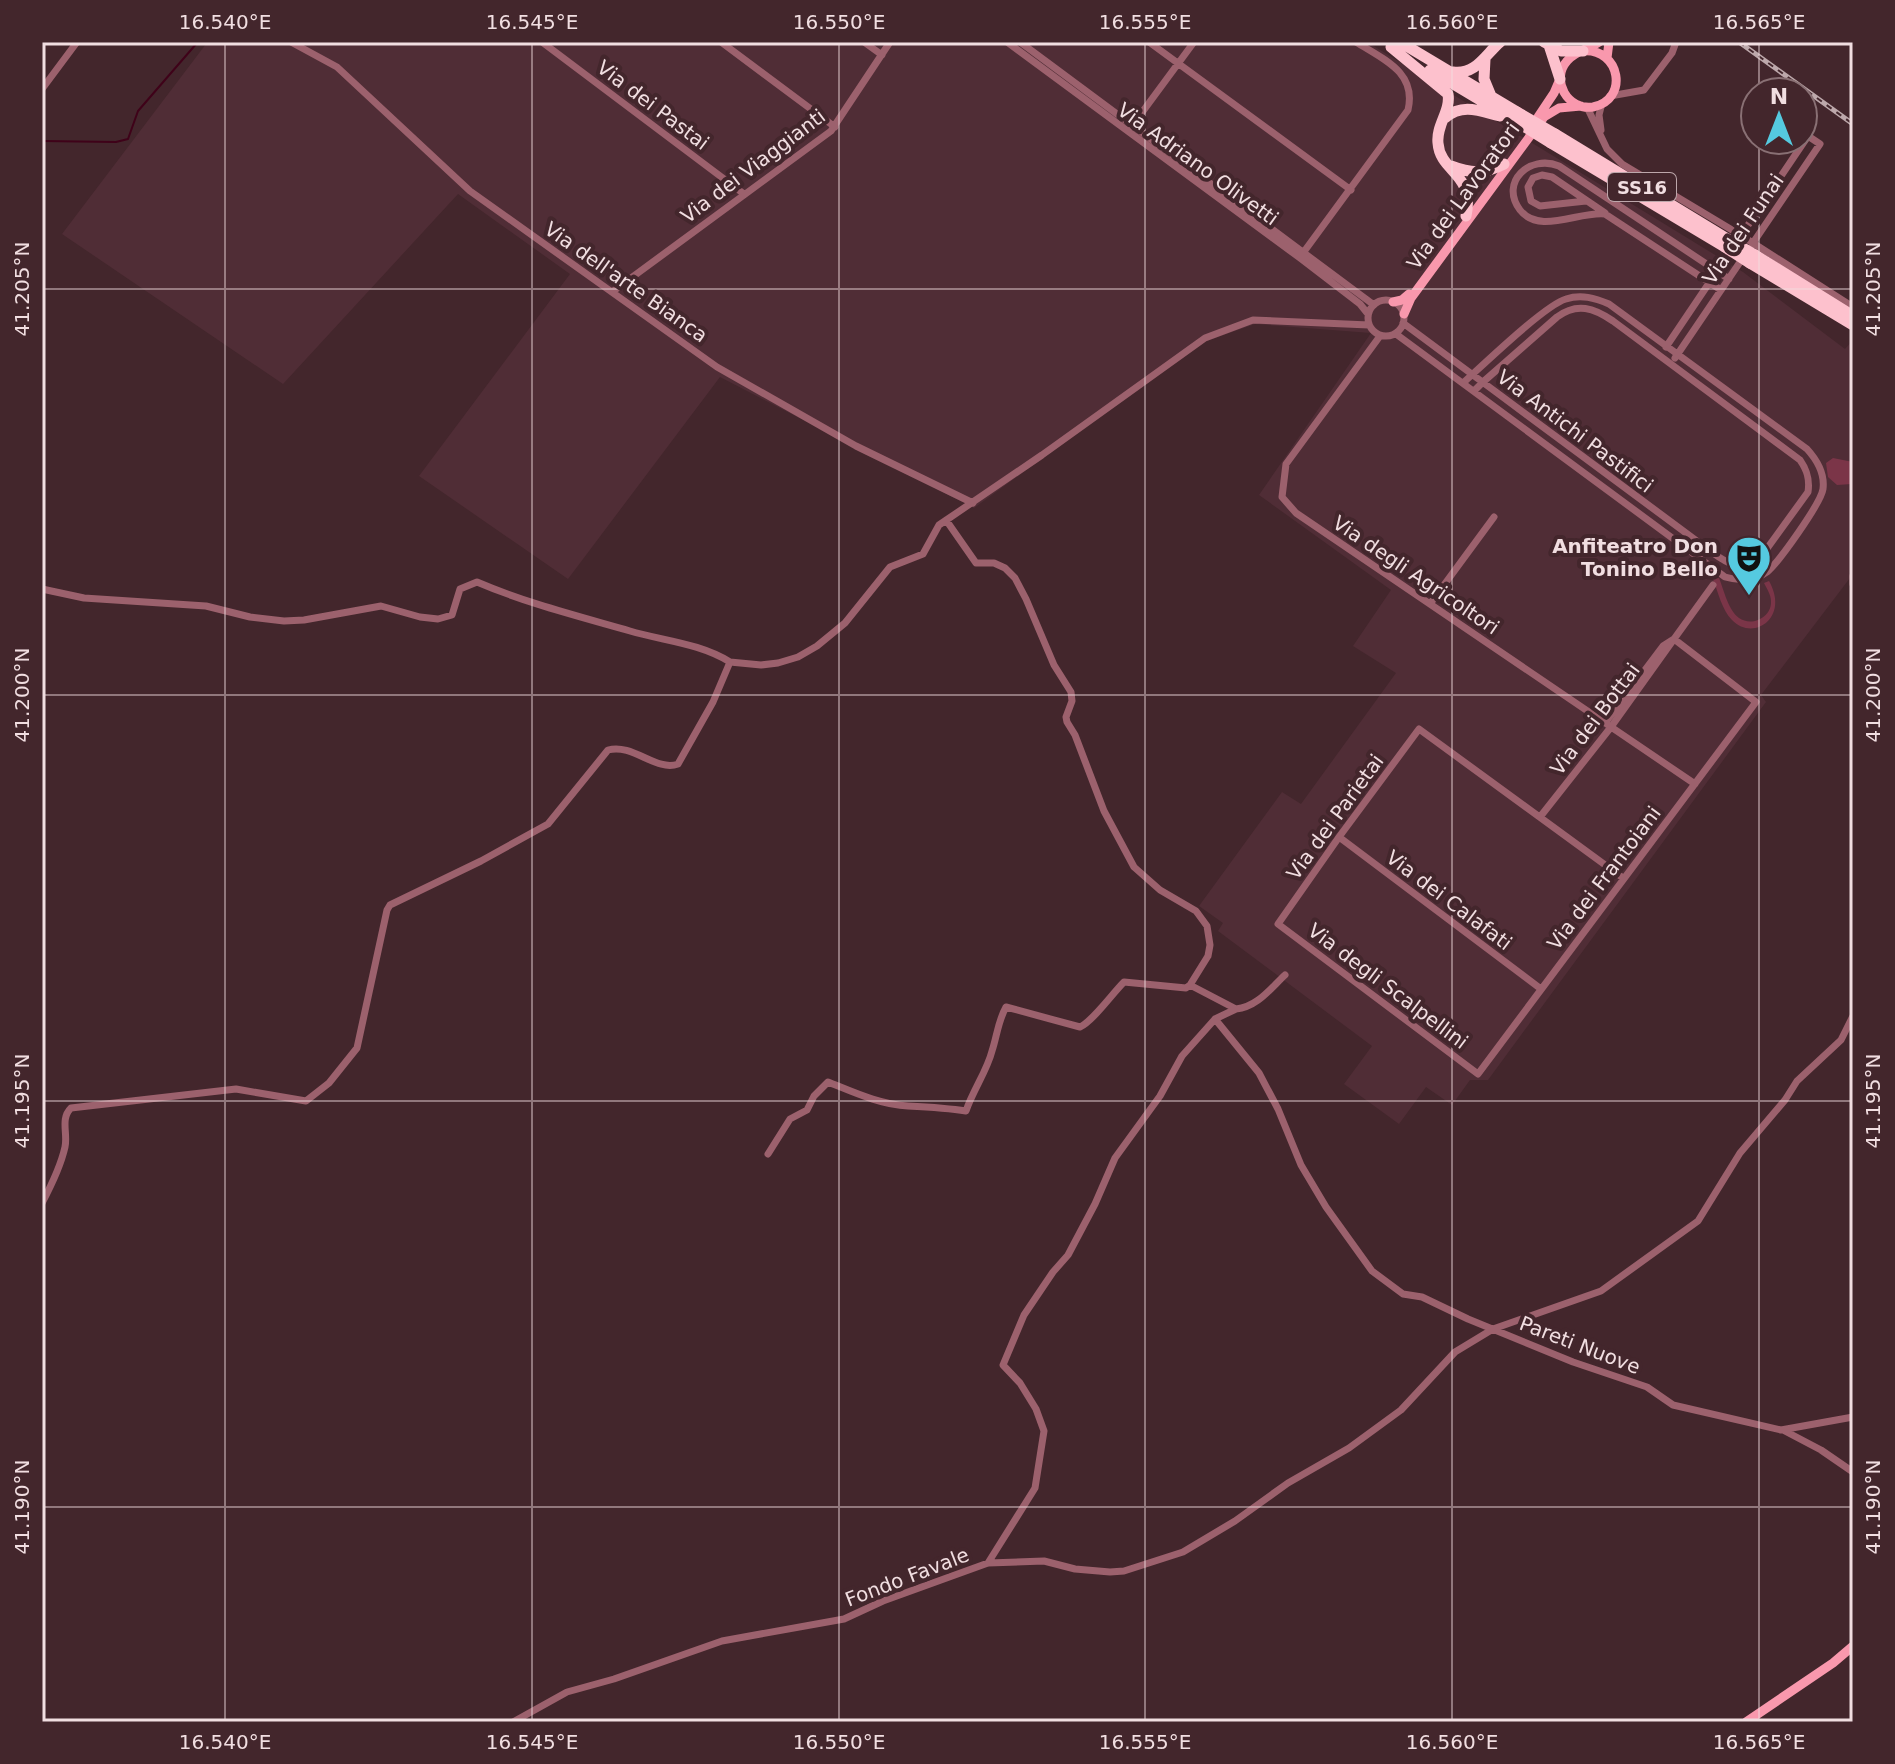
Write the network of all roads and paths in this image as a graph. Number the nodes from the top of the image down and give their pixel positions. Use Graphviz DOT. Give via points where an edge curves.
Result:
graph roads {
  1 [pos="77,42"];
  2 [pos="291,42"];
  3 [pos="542,42"];
  4 [pos="721,42"];
  5 [pos="864,42"];
  6 [pos="890,42"];
  7 [pos="1007,42"];
  8 [pos="1020,42"];
  9 [pos="1149,42"];
  10 [pos="1194,42"];
  11 [pos="1356,42"];
  12 [pos="1500,42"];
  13 [pos="1599,42"];
  14 [pos="1609,42"];
  15 [pos="1676,42"];
  16 [pos="1392,44"];
  17 [pos="1546,44"];
  18 [pos="1583,51"];
  19 [pos="1489,52"];
  20 [pos="882,55"];
  21 [pos="1607,58"];
  22 [pos="1178,63"];
  23 [pos="1438,65"];
  24 [pos="1616,77"];
  25 [pos="1560,79"];
  26 [pos="42,89"];
  27 [pos="1631,93"];
  28 [pos="1491,97"];
  29 [pos="1606,100"];
  30 [pos="1584,107"];
  31 [pos="1514,115"];
  32 [pos="1542,116"];
  33 [pos="1442,121"];
  34 [pos="1132,126"];
  35 [pos="835,127"];
  36 [pos="1601,137"];
  37 [pos="1504,164"];
  38 [pos="1449,165"];
  39 [pos="1351,190"];
  40 [pos="744,194"];
  41 [pos="1602,194"];
  42 [pos="1586,201"];
  43 [pos="1594,206"];
  44 [pos="1589,214"];
  45 [pos="1608,215"];
  46 [pos="1466,216"];
  47 [pos="1742,236"];
  48 [pos="1753,254"];
  49 [pos="1302,255"];
  50 [pos="1717,272"];
  51 [pos="1729,279"];
  52 [pos="1710,283"];
  53 [pos="1721,290"];
  54 [pos="612,292"];
  55 [pos="1409,297"];
  56 [pos="1393,302"];
  57 [pos="1374,305"];
  58 [pos="1853,307"];
  59 [pos="1368,314"];
  60 [pos="1853,316"];
  61 [pos="1404,318"];
  62 [pos="1631,321"];
  63 [pos="1369,325"];
  64 [pos="1853,325"];
  65 [pos="1625,330"];
  66 [pos="1396,334"];
  67 [pos="1380,336"];
  68 [pos="1667,346"];
  69 [pos="1677,354"];
  70 [pos="1660,355"];
  71 [pos="1671,363"];
  72 [pos="1473,375"];
  73 [pos="1483,382"];
  74 [pos="1463,383"];
  75 [pos="1474,391"];
  76 [pos="973,503"];
  77 [pos="1494,517"];
  78 [pos="946,520"];
  79 [pos="1853,576"];
  80 [pos="1853,584"];
  81 [pos="1713,585"];
  82 [pos="42,589"];
  83 [pos="1430,604"];
  84 [pos="1674,639"];
  85 [pos="730,662"];
  86 [pos="1608,725"];
  87 [pos="1695,784"];
  88 [pos="1540,817"];
  89 [pos="1339,837"];
  90 [pos="1623,878"];
  91 [pos="1278,924"];
  92 [pos="1285,975"];
  93 [pos="1190,985"];
  94 [pos="1541,989"];
  95 [pos="1236,1009"];
  96 [pos="1853,1016"];
  97 [pos="1215,1019"];
  98 [pos="1478,1074"];
  99 [pos="768,1154"];
  100 [pos="42,1203"];
  101 [pos="1493,1329"];
  102 [pos="1853,1417"];
  103 [pos="1781,1430"];
  104 [pos="1853,1472"];
  105 [pos="988,1563"];
  106 [pos="1853,1646"];
  107 [pos="513,1722"];
  108 [pos="1746,1722"];
  1 -- 26 [label="street"];
  2 -- 54 [label="street, Via dell'arte Bianca" via="337,67 470,191"];
  3 -- 40 [label="street, Via dei Pastai"];
  4 -- 35 [label="street"];
  5 -- 20 [label="street"];
  6 -- 20 [label="street, Via dei Viaggianti"];
  7 -- 49 [label="street, Via Adriano Olivetti"];
  8 -- 34 [label="street, Via Adriano Olivetti"];
  9 -- 22 [label="street"];
  10 -- 22 [label="street"];
  11 -- 39 [label="street" via="1399,70 1410,101 1406,115"];
  12 -- 19 [label="highway"];
  13 -- 18 [label="main road"];
  14 -- 21 [label="main road"];
  15 -- 27 [label="street" via="1649,85"];
  16 -- 23 [label="highway, SS16"];
  16 -- 31 [label="highway, SS16"];
  16 -- 33 [label="highway" via="1448,94"];
  17 -- 18 [label="highway" via="1561,51"];
  17 -- 25 [label="highway"];
  18 -- 21 [label="main road"];
  18 -- 25 [label="main road" via="1567,61"];
  19 -- 23 [label="highway" via="1479,65 1462,73"];
  19 -- 28 [label="highway" via="1483,67"];
  20 -- 35 [label="street, Via dei Viaggianti"];
  21 -- 24 [label="main road"];
  22 -- 34 [label="street"];
  22 -- 39 [label="street"];
  23 -- 28 [label="highway, SS16"];
  24 -- 27 [label="street"];
  24 -- 29 [label="main road"];
  25 -- 30 [label="main road" via="1567,97"];
  25 -- 32 [label="main road"];
  27 -- 29 [label="street"];
  28 -- 31 [label="highway, SS16"];
  29 -- 30 [label="main road"];
  29 -- 36 [label="street" via="1599,115"];
  30 -- 32 [label="main road" via="1559,108"];
  30 -- 36 [label="street"];
  31 -- 33 [label="highway" via="1465,108"];
  31 -- 48 [label="highway, SS16, bridge" via="1727,244"];
  32 -- 37 [label="main road, Via dei Lavoratori"];
  32 -- 55 [label="main road, Via dei Lavoratori"];
  33 -- 38 [label="highway" via="1439,150"];
  34 -- 49 [label="street, Via Adriano Olivetti"];
  35 -- 40 [label="street, Via dei Viaggianti"];
  36 -- 47 [label="street" via="1622,164"];
  37 -- 38 [label="highway" via="1483,173"];
  37 -- 46 [label="main road, Via dei Lavoratori"];
  38 -- 46 [label="highway" via="1464,181"];
  39 -- 49 [label="street"];
  40 -- 54 [label="street, Via dei Viaggianti"];
  41 -- 43 [label="street"];
  41 -- 44 [label="street" via="1552,163 1535,163 1516,180 1517,204 1528,217 1546,222"];
  41 -- 50 [label="street"];
  42 -- 42 [label="street" via="1547,175 1528,187 1531,201 1540,206"];
  42 -- 43 [label="street"];
  43 -- 44 [label="street"];
  43 -- 45 [label="street"];
  44 -- 45 [label="street"];
  45 -- 52 [label="street"];
  46 -- 55 [label="main road, Via dei Lavoratori"];
  47 -- 48 [label="street"];
  47 -- 48 [label="street, Via dei Funai" via="1808,136 1820,144"];
  47 -- 50 [label="street, Via dei Funai"];
  48 -- 51 [label="street, Via dei Funai"];
  48 -- 58 [label="street" via="1783,264"];
  48 -- 60 [label="highway, SS16"];
  48 -- 64 [label="highway, SS16"];
  49 -- 57 [label="street, Via Adriano Olivetti"];
  49 -- 59 [label="street, Via Adriano Olivetti"];
  50 -- 51 [label="street"];
  50 -- 52 [label="street, Via dei Funai"];
  51 -- 53 [label="street, Via dei Funai"];
  52 -- 53 [label="street"];
  52 -- 68 [label="street, Via dei Funai"];
  53 -- 69 [label="street, Via dei Funai"];
  54 -- 76 [label="street, Via dell'arte Bianca" via="740,381"];
  55 -- 56 [label="main road"];
  55 -- 61 [label="main road"];
  56 -- 57 [label="street"];
  56 -- 61 [label="street"];
  57 -- 59 [label="street"];
  59 -- 63 [label="street"];
  61 -- 66 [label="street"];
  61 -- 72 [label="street, Via Antichi Pastifici"];
  62 -- 65 [label="street"];
  62 -- 68 [label="street"];
  62 -- 72 [label="street" via="1597,299 1568,298"];
  63 -- 67 [label="street"];
  63 -- 76 [label="street" via="1253,320 1205,338"];
  65 -- 70 [label="street"];
  65 -- 73 [label="street" via="1589,308 1565,311"];
  66 -- 67 [label="street"];
  66 -- 74 [label="street, Via Antichi Pastifici"];
  67 -- 83 [label="street, Via degli Agricoltori" via="1286,464 1282,497 1296,513"];
  68 -- 69 [label="street"];
  68 -- 70 [label="street, Via dei Funai"];
  69 -- 71 [label="street, Via dei Funai"];
  69 -- 75 [label="street, Via Antichi Pastifici" via="1807,449 1821,470 1821,498 1770,569 1758,577 1743,580 1715,571"];
  70 -- 71 [label="street"];
  71 -- 73 [label="street, Via Antichi Pastifici" via="1806,469 1806,497 1758,561 1747,566 1728,564"];
  72 -- 73 [label="street, Via Antichi Pastifici"];
  72 -- 74 [label="street"];
  73 -- 75 [label="street"];
  74 -- 75 [label="street, Via Antichi Pastifici"];
  76 -- 78 [label="street"];
  77 -- 83 [label="street"];
  78 -- 85 [label="street" via="923,554 890,567 837,632 809,652 778,663"];
  78 -- 93 [label="street" via="973,560 994,563 1015,578 1071,692 1067,722 1134,867 1196,911 1207,926 1208,956"];
  79 -- 80 [label="street"];
  81 -- 84 [label="street, Via dei Bottai"];
  82 -- 85 [label="street" via="84,598 206,606 284,621 381,606 438,619 452,615 460,589 477,582 518,600 694,645"];
  83 -- 86 [label="street, Via degli Agricoltori"];
  84 -- 86 [label="street, Via dei Bottai" via="1663,646"];
  84 -- 87 [label="street, Via dei Frantoiani" via="1756,702"];
  85 -- 100 [label="street" via="678,764 669,766 624,748 608,750 548,824 390,905 357,1048 314,1097 306,1101 236,1089 71,1108 64,1150"];
  86 -- 87 [label="street, Via degli Agricoltori"];
  86 -- 88 [label="street, Via dei Bottai"];
  87 -- 90 [label="street, Via dei Frantoiani"];
  88 -- 89 [label="street, Via dei Parietai" via="1419,729"];
  88 -- 90 [label="street"];
  89 -- 91 [label="street, Via dei Parietai"];
  89 -- 94 [label="street, Via dei Calafati"];
  90 -- 94 [label="street, Via dei Frantoiani"];
  91 -- 98 [label="street, Via degli Scalpellini"];
  92 -- 95 [label="street" via="1254,1004"];
  93 -- 95 [label="street"];
  93 -- 99 [label="street" via="1124,982 1080,1027 1006,1007 966,1111 907,1106 828,1082 807,1110 790,1119"];
  94 -- 98 [label="street, Via dei Frantoiani"];
  95 -- 97 [label="street"];
  96 -- 101 [label="street, Pareti Nuove" via="1841,1040 1797,1081 1740,1153 1698,1221 1601,1291"];
  97 -- 101 [label="street" via="1259,1073 1301,1165 1372,1271 1403,1294 1422,1297"];
  97 -- 105 [label="street" via="1182,1056 1143,1123 1115,1158 1068,1255 1024,1315 1003,1365 1020,1383 1044,1431 1035,1488"];
  101 -- 103 [label="street, Pareti Nuove" via="1647,1387 1673,1405"];
  101 -- 105 [label="street, Fondo Favale" via="1455,1352 1401,1410 1349,1448 1183,1552 1110,1572 1044,1561"];
  102 -- 103 [label="street, Pareti Nuove"];
  103 -- 104 [label="street"];
  105 -- 107 [label="street, Fondo Favale" via="844,1619 722,1641 567,1692"];
  106 -- 108 [label="main road"];
}
